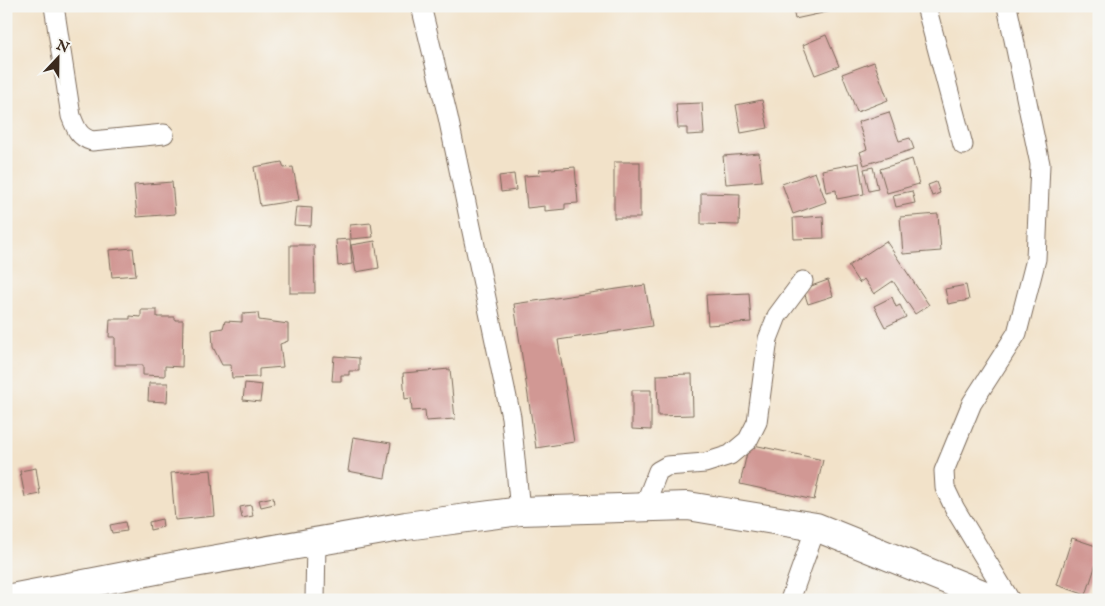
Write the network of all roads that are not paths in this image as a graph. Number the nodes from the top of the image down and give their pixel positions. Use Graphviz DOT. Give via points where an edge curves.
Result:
graph roads {
  1 [pos="54,6"];
  2 [pos="421,6"];
  3 [pos="926,6"];
  4 [pos="1007,6"];
  5 [pos="164,134"];
  6 [pos="963,145"];
  7 [pos="803,281"];
  8 [pos="644,507"];
  9 [pos="520,511"];
  10 [pos="816,527"];
  11 [pos="316,541"];
  12 [pos="6,599"];
  13 [pos="315,600"];
  14 [pos="790,600"];
  15 [pos="997,600"];
  16 [pos="1010,600"];
  1 -- 5 [label="street" via="71,116 82,138 92,141"];
  2 -- 9 [label="street" via="448,117 511,417"];
  3 -- 6 [label="street"];
  4 -- 16 [label="street" via="1040,164 1036,259 1017,333 972,403 944,471 945,488 955,509"];
  7 -- 8 [label="street" via="778,316 768,339 757,422 748,440 730,455 705,464 667,466 658,471"];
  8 -- 9 [label="main road"];
  8 -- 10 [label="main road" via="688,506"];
  9 -- 11 [label="main road"];
  10 -- 14 [label="street"];
  10 -- 15 [label="main road"];
  11 -- 12 [label="main road"];
  11 -- 13 [label="street"];
}
